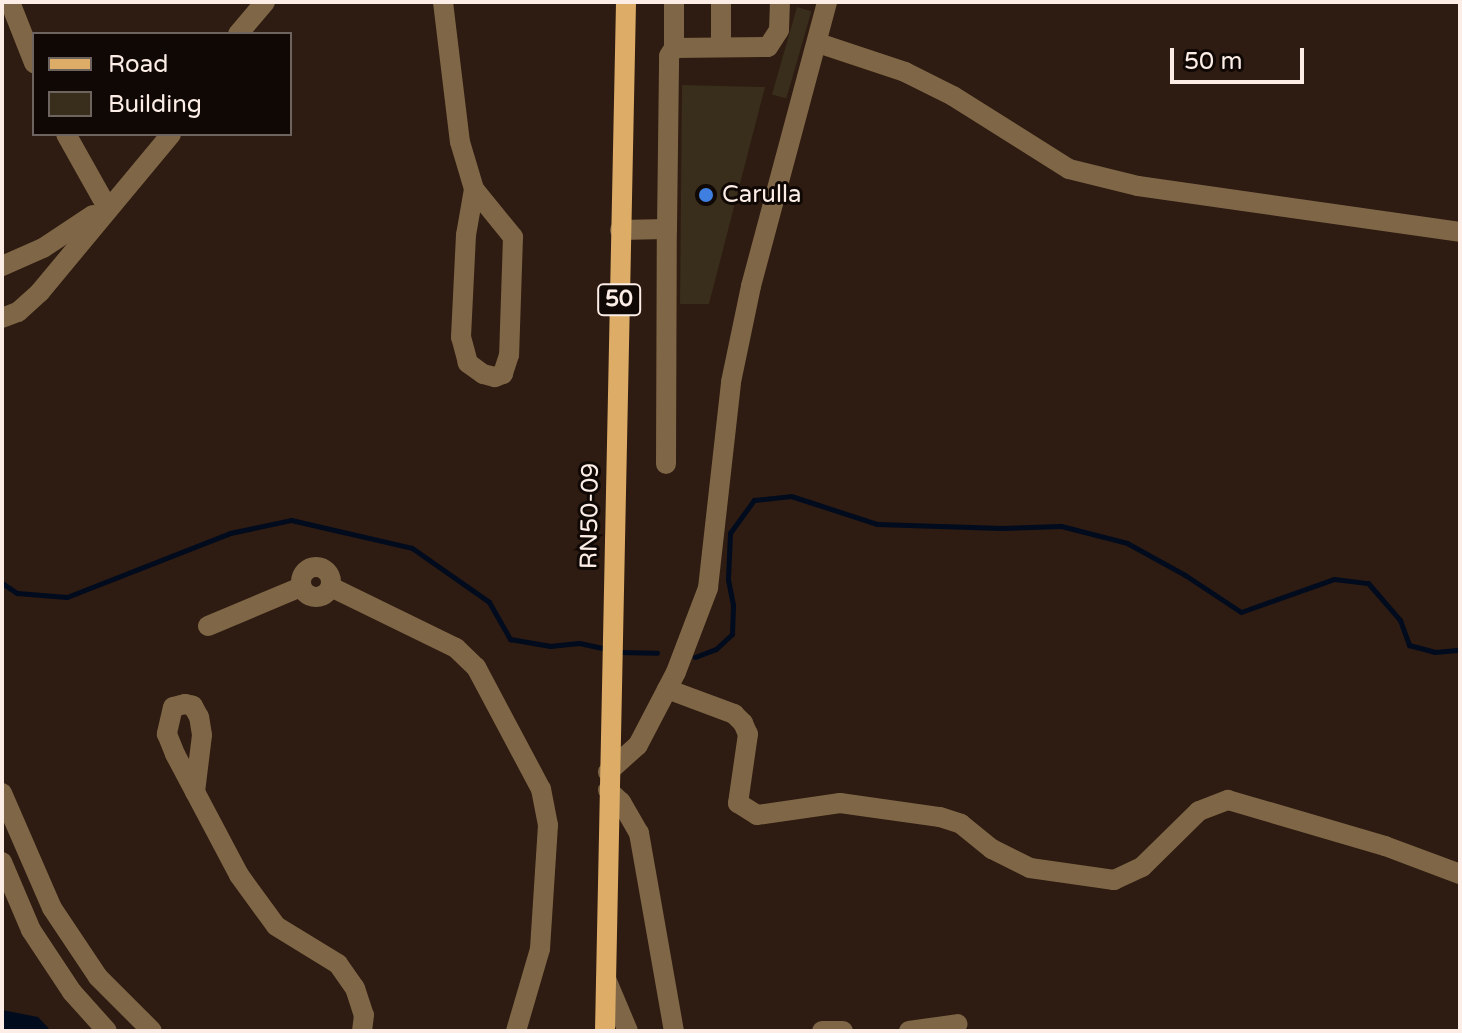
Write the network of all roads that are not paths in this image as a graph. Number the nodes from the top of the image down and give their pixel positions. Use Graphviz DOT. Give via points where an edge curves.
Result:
graph roads {
  1 [pos="10,2"];
  2 [pos="247,2"];
  3 [pos="265,2"];
  4 [pos="443,2"];
  5 [pos="626,2"];
  6 [pos="674,2"];
  7 [pos="721,2"];
  8 [pos="780,2"];
  9 [pos="827,2"];
  10 [pos="240,31"];
  11 [pos="818,43"];
  12 [pos="721,47"];
  13 [pos="674,48"];
  14 [pos="32,58"];
  15 [pos="67,136"];
  16 [pos="169,136"];
  17 [pos="474,189"];
  18 [pos="107,207"];
  19 [pos="667,229"];
  20 [pos="620,230"];
  21 [pos="1460,232"];
  22 [pos="2,266"];
  23 [pos="2,318"];
  24 [pos="666,464"];
  25 [pos="208,626"];
  26 [pos="667,689"];
  27 [pos="608,781"];
  28 [pos="195,792"];
  29 [pos="2,793"];
  30 [pos="2,862"];
  31 [pos="1460,874"];
  32 [pos="606,979"];
  33 [pos="958,1024"];
  34 [pos="107,1031"];
  35 [pos="152,1031"];
  36 [pos="362,1031"];
  37 [pos="516,1031"];
  38 [pos="605,1031"];
  39 [pos="628,1031"];
  40 [pos="674,1031"];
  41 [pos="822,1031"];
  42 [pos="843,1031"];
  43 [pos="909,1031"];
  1 -- 14 [label="street"];
  2 -- 10 [label="street"];
  3 -- 10 [label="street"];
  4 -- 17 [label="street" via="460,142"];
  5 -- 20 [label="main road, RN50-09 / 50"];
  6 -- 13 [label="street"];
  7 -- 12 [label="street"];
  8 -- 12 [label="street" via="779,30 768,47"];
  9 -- 11 [label="street"];
  11 -- 21 [label="street" via="905,72 953,96 1069,169 1138,186"];
  11 -- 26 [label="street" via="751,286 731,382 708,588"];
  12 -- 13 [label="street"];
  13 -- 19 [label="street" via="669,56"];
  15 -- 18 [label="street"];
  16 -- 18 [label="street"];
  17 -- 17 [label="street" via="513,237 509,355 503,374 495,377 468,363 461,337"];
  18 -- 22 [label="street" via="43,248"];
  18 -- 23 [label="street" via="40,292 18,312"];
  19 -- 20 [label="street"];
  19 -- 24 [label="street"];
  20 -- 27 [label="main road, RN50-09 / 50"];
  25 -- 37 [label="street" via="301,587 318,597 331,587 456,648 476,667 541,789 548,825 540,949"];
  26 -- 27 [label="street" via="638,745"];
  26 -- 31 [label="street" via="734,714 743,723 748,734 738,803 757,815 840,803 940,817 961,824 992,849 1030,868 1114,880 1142,867 1199,811 1228,800"];
  27 -- 32 [label="main road, RN50-09 / 50"];
  27 -- 40 [label="street" via="639,833"];
  28 -- 36 [label="street" via="262,909 276,926 338,964 355,988 364,1015"];
  29 -- 35 [label="street" via="52,908 98,977"];
  30 -- 34 [label="street" via="31,930 72,992"];
  32 -- 38 [label="main road, RN50-09 / 50"];
  32 -- 39 [label="street"];
  33 -- 43 [label="street"];
  41 -- 42 [label="street"];
}
